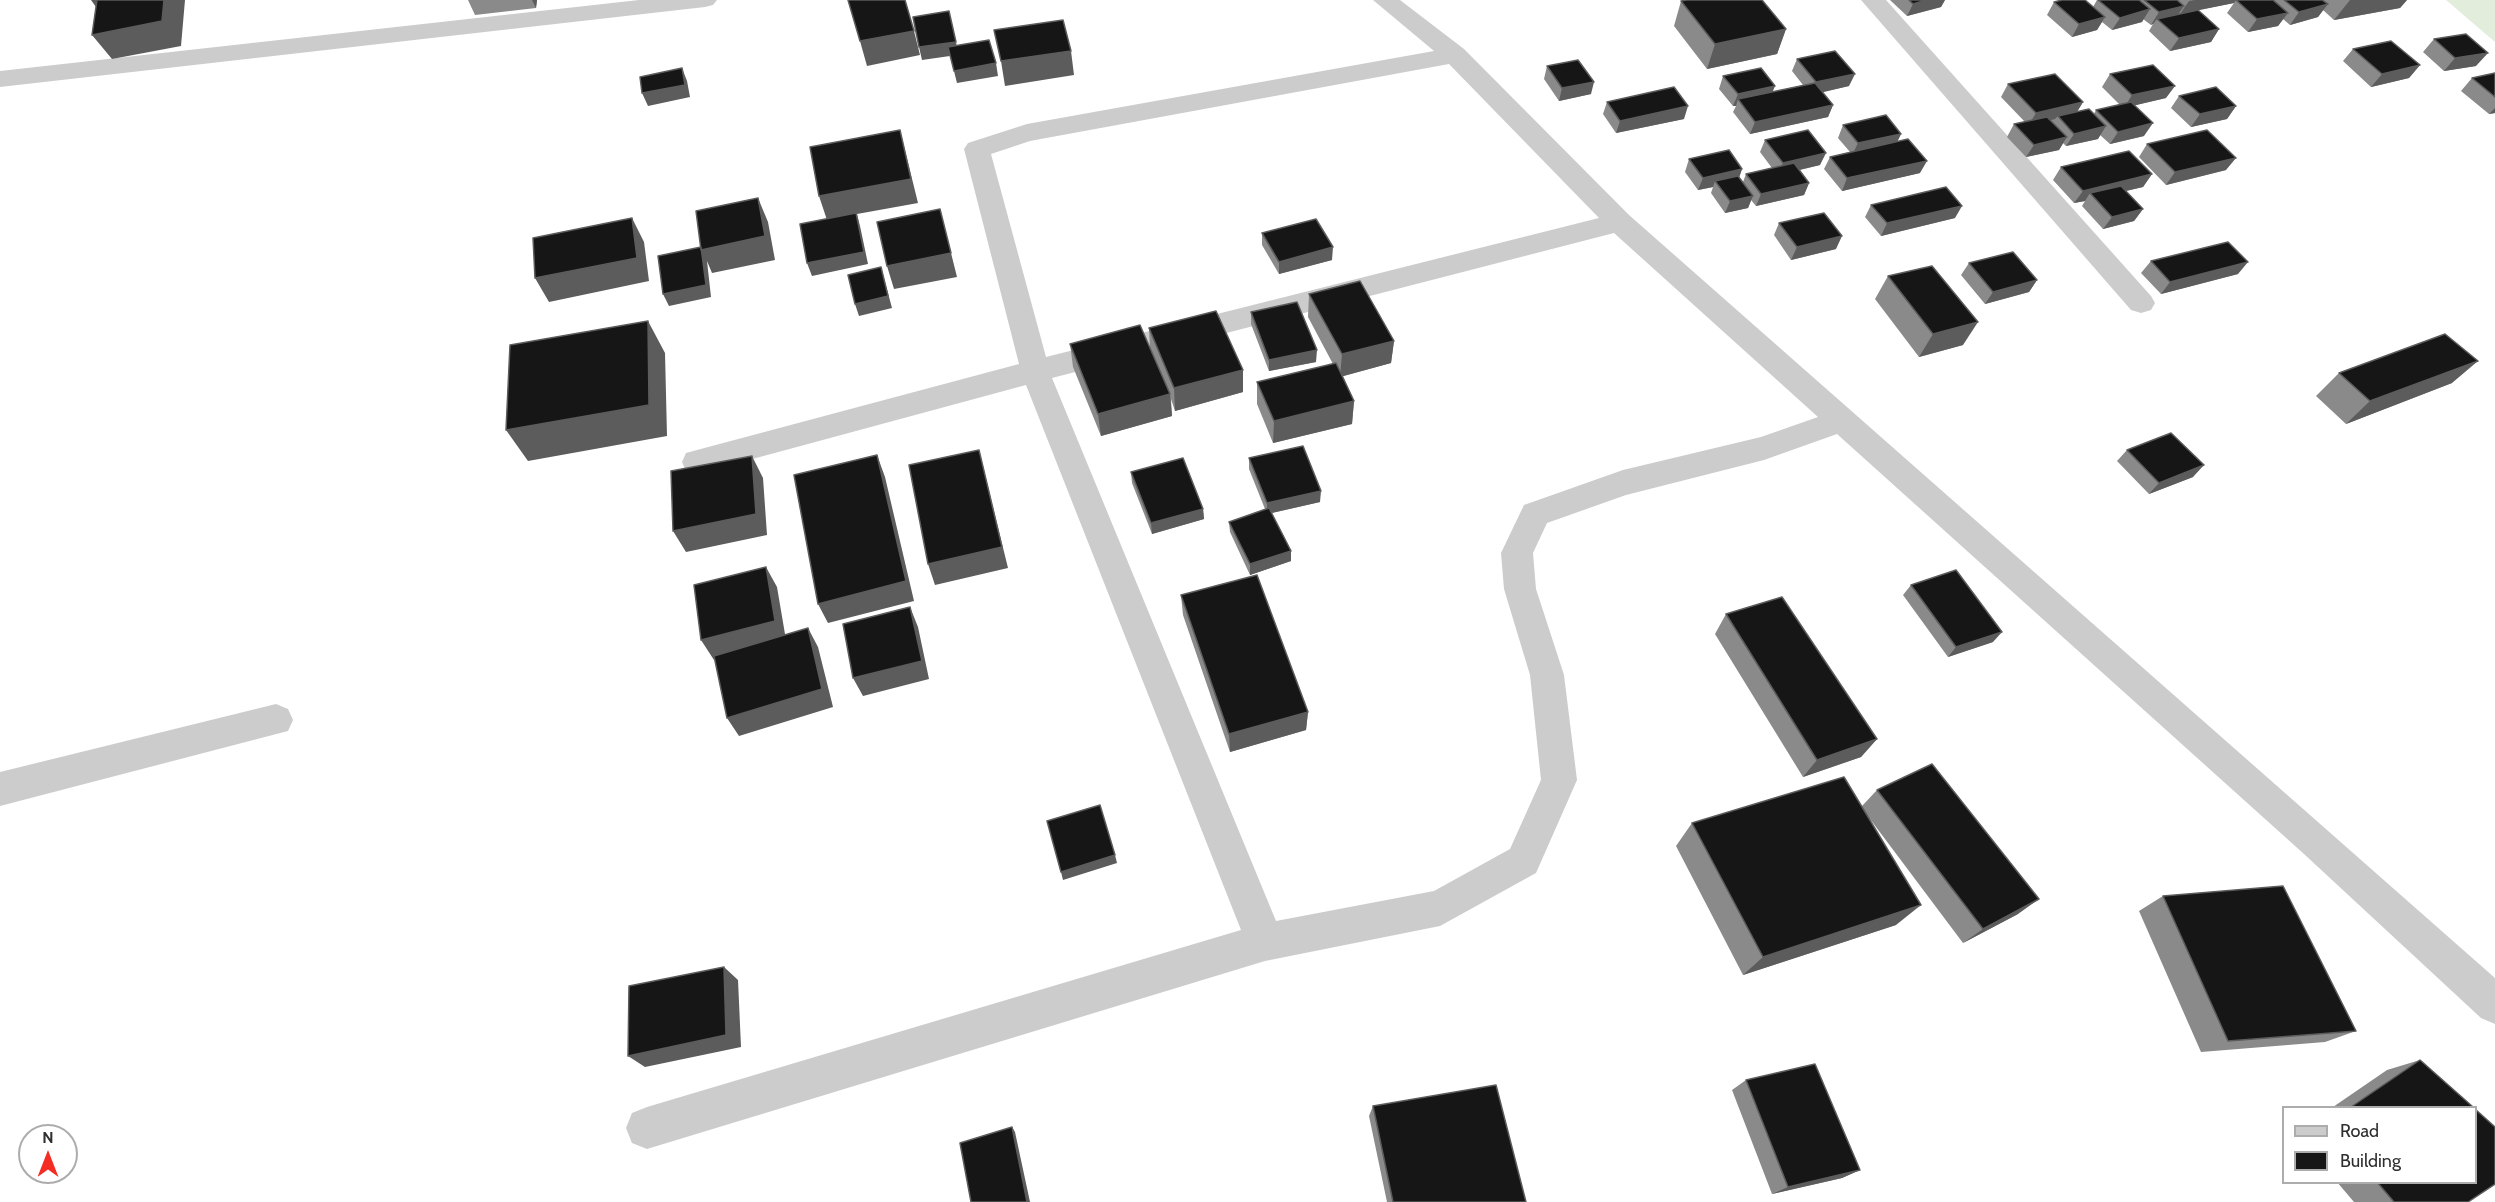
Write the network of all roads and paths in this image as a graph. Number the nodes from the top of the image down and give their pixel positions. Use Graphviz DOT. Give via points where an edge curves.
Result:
graph roads {
  1 [pos="705,0"];
  2 [pos="1385,0"];
  3 [pos="1873,0"];
  4 [pos="1455,55"];
  5 [pos="0,79"];
  6 [pos="1619,222"];
  7 [pos="2141,303"];
  8 [pos="1035,371"];
  9 [pos="1843,420"];
  10 [pos="697,462"];
  11 [pos="276,720"];
  12 [pos="0,789"];
  13 [pos="1265,942"];
  14 [pos="2495,1004"];
  15 [pos="647,1128"];
  1 -- 5 [label="street"];
  2 -- 4 [label="street"];
  3 -- 7 [label="street"];
  4 -- 6 [label="street"];
  4 -- 8 [label="street" via="1027,133 977,148"];
  6 -- 8 [label="street"];
  6 -- 9 [label="street"];
  8 -- 10 [label="street"];
  8 -- 13 [label="street"];
  9 -- 13 [label="street" via="1764,448 1623,483 1535,514 1517,553 1520,589 1547,675 1559,780 1523,861 1440,908"];
  9 -- 14 [label="street"];
  11 -- 12 [label="street"];
  13 -- 15 [label="street"];
}
